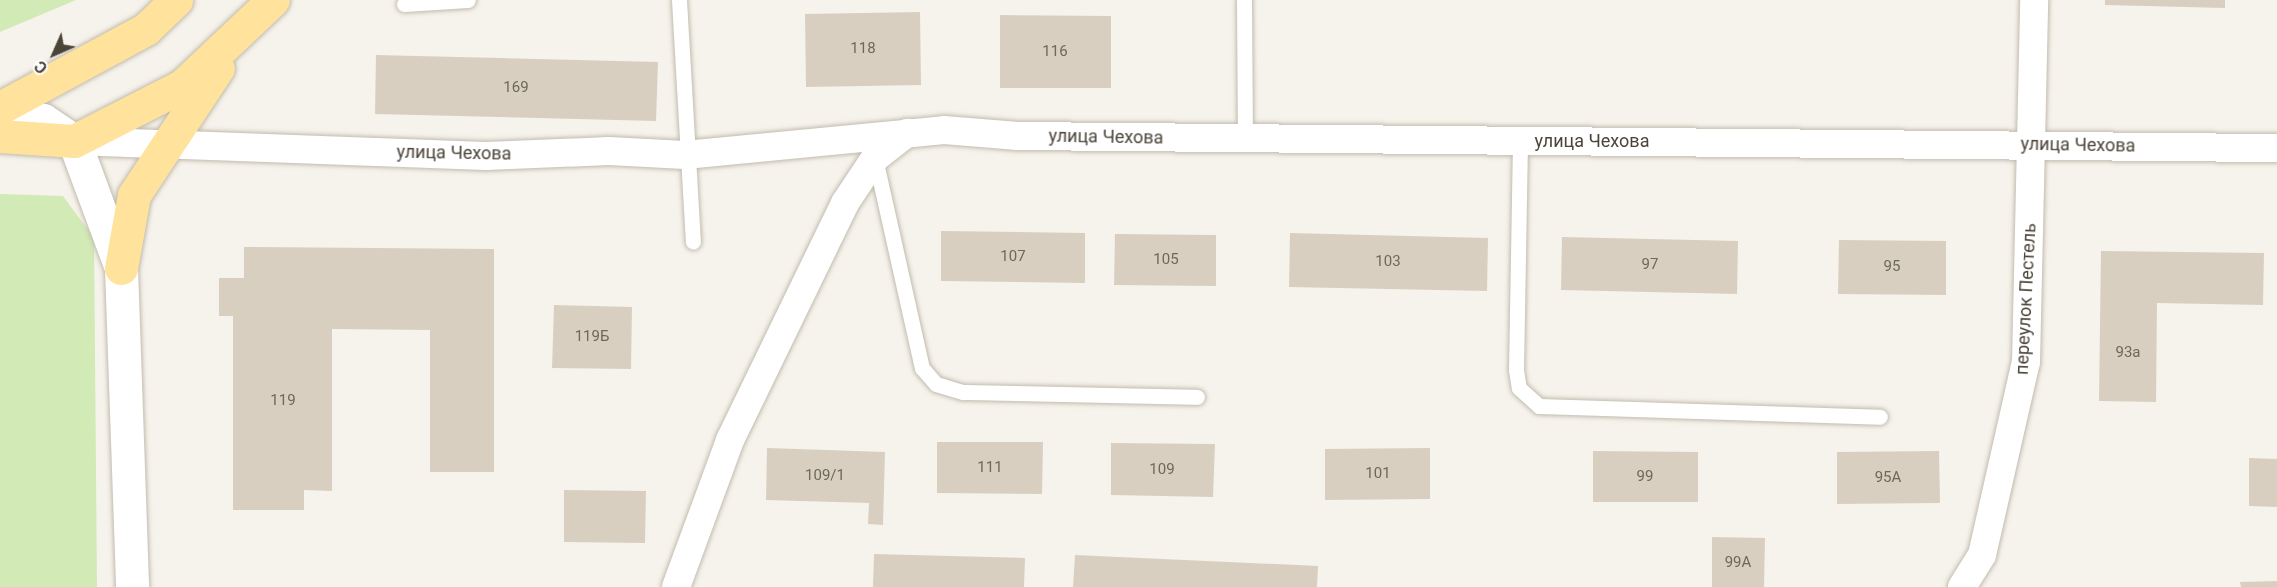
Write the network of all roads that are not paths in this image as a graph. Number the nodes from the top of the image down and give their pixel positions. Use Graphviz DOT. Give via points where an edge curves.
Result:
graph roads {
  1 [pos="176,0"];
  2 [pos="273,0"];
  3 [pos="468,0"];
  4 [pos="679,0"];
  5 [pos="1244,0"];
  6 [pos="2034,0"];
  7 [pos="404,4"];
  8 [pos="244,28"];
  9 [pos="0,109"];
  10 [pos="907,133"];
  11 [pos="0,136"];
  12 [pos="1245,138"];
  13 [pos="74,141"];
  14 [pos="171,141"];
  15 [pos="1520,141"];
  16 [pos="2032,144"];
  17 [pos="2277,148"];
  18 [pos="685,155"];
  19 [pos="875,158"];
  20 [pos="693,242"];
  21 [pos="121,268"];
  22 [pos="1197,397"];
  23 [pos="1880,417"];
  24 [pos="132,587"];
  25 [pos="676,587"];
  26 [pos="1962,587"];
  1 -- 9 [label="main road" via="147,29"];
  2 -- 8 [label="main road"];
  3 -- 7 [label="lane"];
  4 -- 18 [label="lane"];
  5 -- 12 [label="lane"];
  6 -- 16 [label="street, переулок Пестель"];
  8 -- 13 [label="main road" via="182,86"];
  8 -- 14 [label="main road"];
  9 -- 13 [label="street" via="43,120"];
  10 -- 12 [label="street, улица Чехова" via="944,130 1018,136"];
  10 -- 18 [label="street, улица Чехова"];
  10 -- 19 [label="street"];
  11 -- 13 [label="main road, улица Чехова"];
  12 -- 15 [label="street, улица Чехова"];
  13 -- 14 [label="street, улица Чехова"];
  13 -- 21 [label="street"];
  14 -- 18 [label="street, улица Чехова" via="486,156 609,151"];
  14 -- 21 [label="main road" via="134,195"];
  15 -- 16 [label="street, улица Чехова"];
  15 -- 23 [label="lane" via="1516,370 1519,388 1539,406"];
  16 -- 17 [label="street, улица Чехова"];
  16 -- 26 [label="street, переулок Пестель" via="2026,362 1982,555"];
  18 -- 20 [label="lane"];
  19 -- 22 [label="lane" via="922,368 936,384 963,392"];
  19 -- 25 [label="street" via="845,203 730,440"];
  21 -- 24 [label="street"];
}
